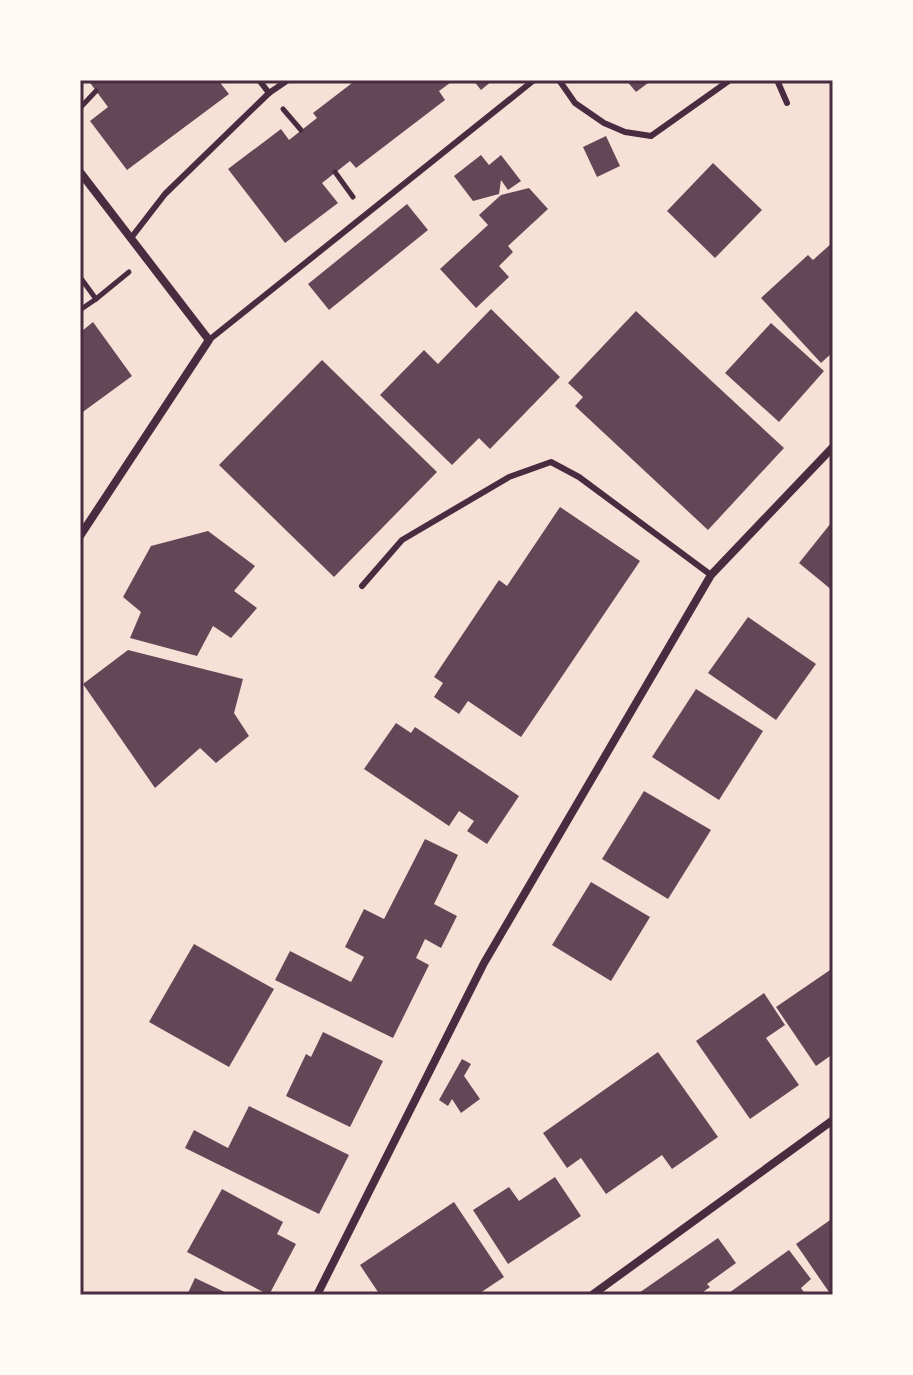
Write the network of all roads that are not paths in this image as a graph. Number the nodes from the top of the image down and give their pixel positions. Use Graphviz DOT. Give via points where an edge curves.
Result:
graph roads {
  1 [pos="259,80"];
  2 [pos="288,80"];
  3 [pos="534,80"];
  4 [pos="559,80"];
  5 [pos="730,80"];
  6 [pos="777,80"];
  7 [pos="269,93"];
  8 [pos="787,103"];
  9 [pos="80,172"];
  10 [pos="131,238"];
  11 [pos="209,340"];
  12 [pos="833,447"];
  13 [pos="80,536"];
  14 [pos="711,575"];
  15 [pos="362,586"];
  16 [pos="833,1120"];
  17 [pos="317,1295"];
  18 [pos="592,1295"];
  1 -- 7 [label="lane"];
  2 -- 7 [label="lane"];
  3 -- 11 [label="lane"];
  4 -- 5 [label="lane" via="575,103 604,123 651,136"];
  6 -- 8 [label="lane"];
  7 -- 10 [label="lane" via="165,194"];
  9 -- 10 [label="street"];
  10 -- 11 [label="street"];
  11 -- 13 [label="street"];
  12 -- 14 [label="street"];
  14 -- 15 [label="lane" via="551,462 509,477 402,540"];
  14 -- 17 [label="street" via="484,963"];
  16 -- 18 [label="street"];
}
